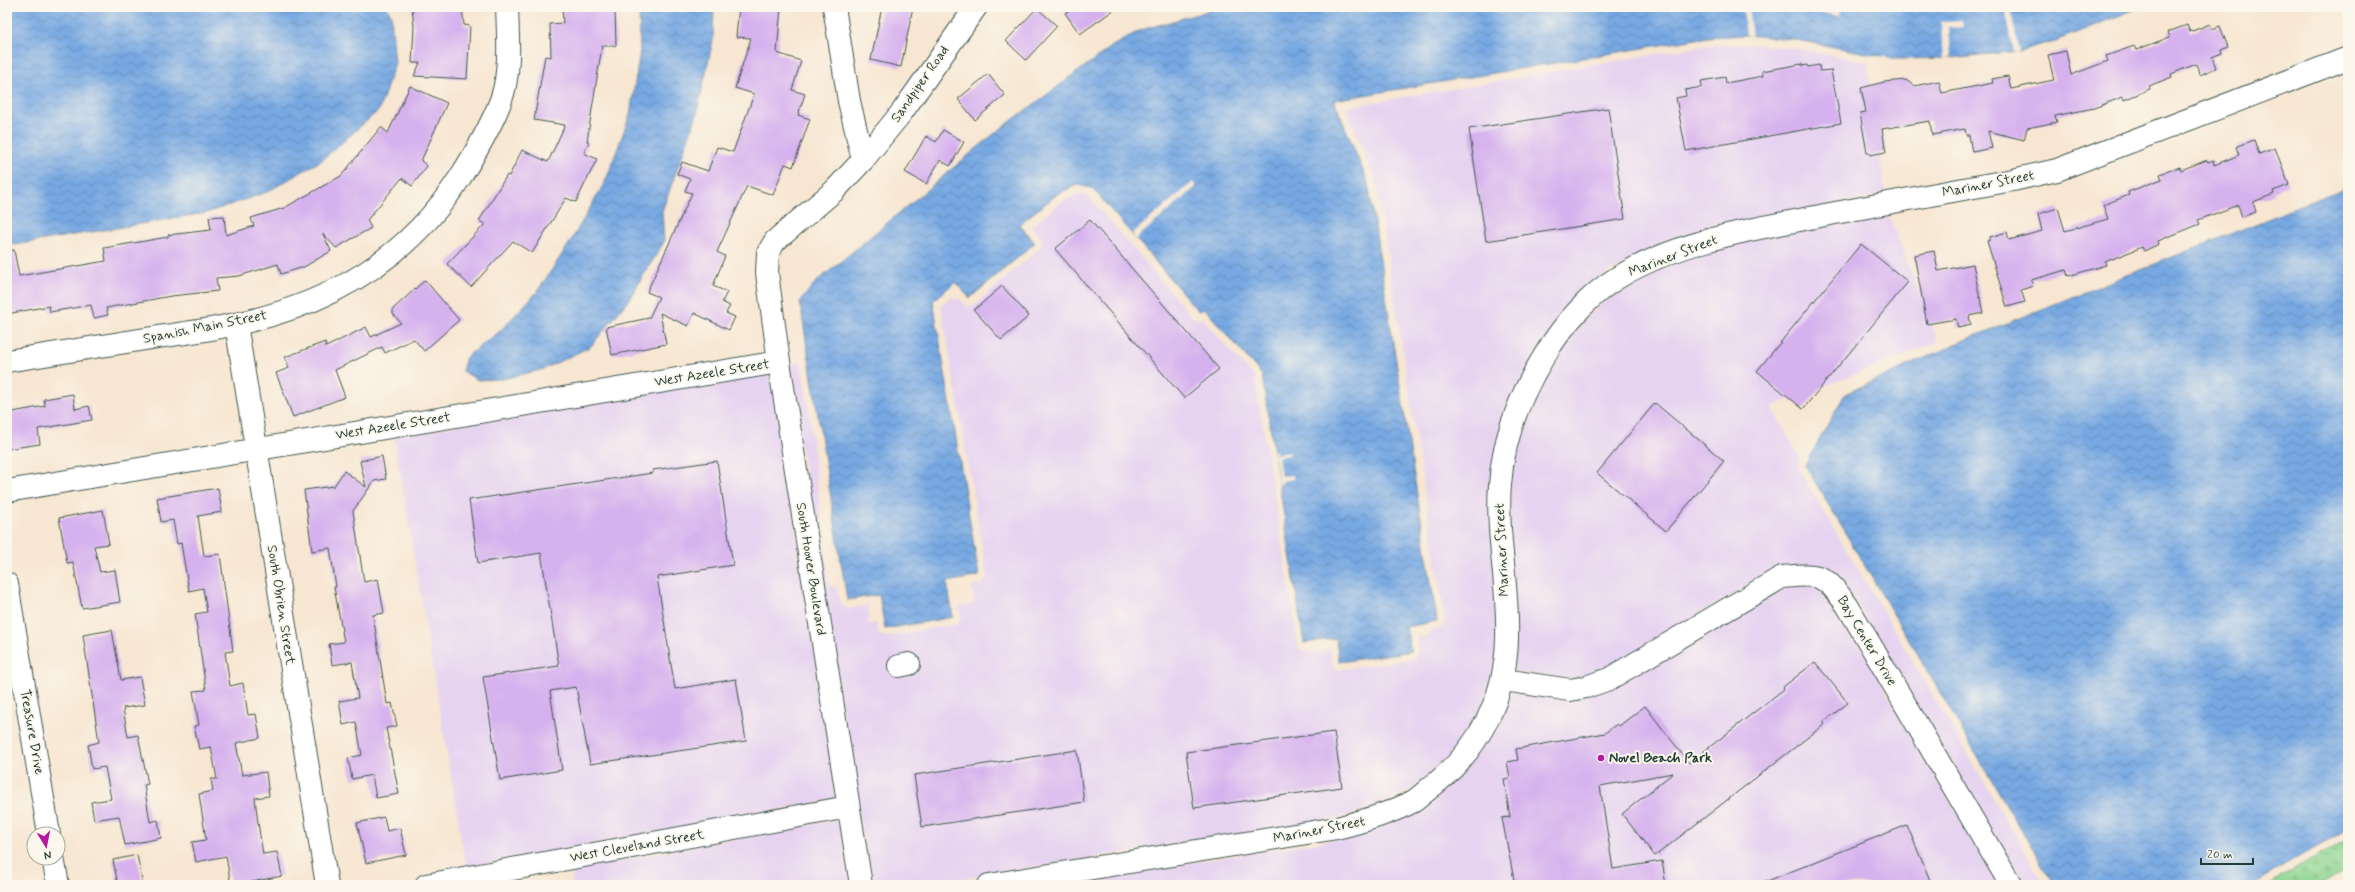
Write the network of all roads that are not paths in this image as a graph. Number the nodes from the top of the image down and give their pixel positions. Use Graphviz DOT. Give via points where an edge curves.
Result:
graph roads {
  1 [pos="506,7"];
  2 [pos="834,7"];
  3 [pos="976,7"];
  4 [pos="2348,58"];
  5 [pos="863,160"];
  6 [pos="768,253"];
  7 [pos="236,324"];
  8 [pos="7,361"];
  9 [pos="778,362"];
  10 [pos="256,449"];
  11 [pos="7,491"];
  12 [pos="7,584"];
  13 [pos="1504,680"];
  14 [pos="848,807"];
  15 [pos="48,826"];
  16 [pos="54,866"];
  17 [pos="58,885"];
  18 [pos="327,885"];
  19 [pos="426,885"];
  20 [pos="861,885"];
  21 [pos="990,885"];
  22 [pos="2011,885"];
  1 -- 7 [label="street, Spanish Main Street" via="509,52 502,98 478,150 448,197 416,234 374,269 335,291 283,312"];
  2 -- 5 [label="street" via="849,101"];
  3 -- 5 [label="street, Sandpiper Road" via="902,112"];
  4 -- 13 [label="street, Mariner Street" via="2057,170 1744,230 1653,260 1616,278 1584,306 1556,337 1533,373 1506,438 1498,527 1508,637"];
  5 -- 6 [label="street, Sandpiper Road" via="834,191 775,241"];
  6 -- 9 [label="street, South Hoover Boulevard" via="767,273"];
  7 -- 8 [label="street, Spanish Main Street"];
  7 -- 10 [label="street, South Obrien Street"];
  9 -- 10 [label="street, West Azeele Street"];
  9 -- 14 [label="street, South Hoover Boulevard"];
  10 -- 11 [label="street, West Azeele Street"];
  10 -- 18 [label="street, South Obrien Street"];
  12 -- 15 [label="street, Treasure Drive"];
  13 -- 21 [label="street, Mariner Street" via="1487,720 1467,754 1448,775 1416,800 1377,818 1337,828"];
  13 -- 22 [label="street, Bay Center Drive" via="1570,690 1586,687 1609,679 1782,578 1812,575 1831,583 1847,605"];
  14 -- 19 [label="street, West Cleveland Street"];
  14 -- 20 [label="street, South Hoover Boulevard"];
  16 -- 17 [label="street"];
}
